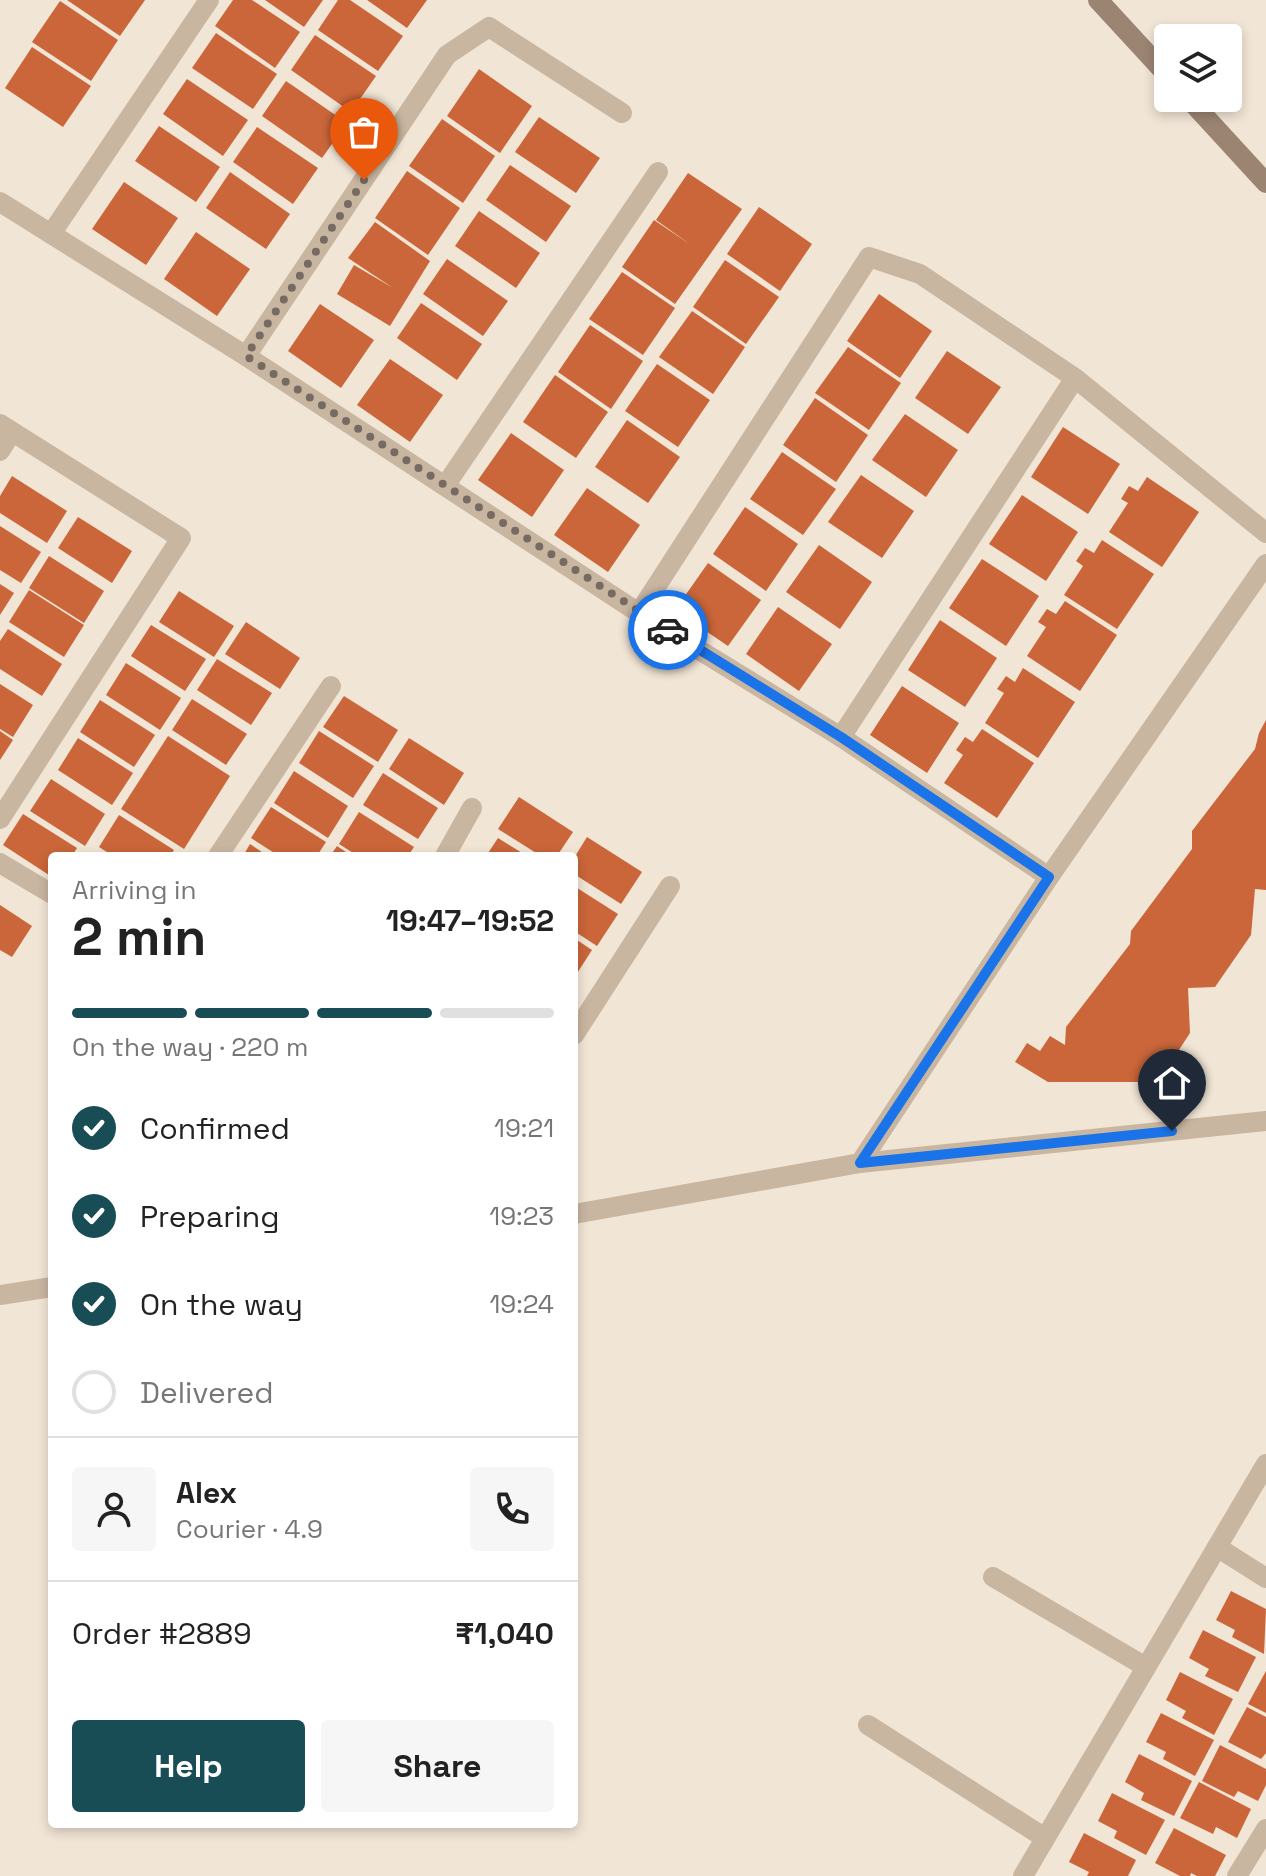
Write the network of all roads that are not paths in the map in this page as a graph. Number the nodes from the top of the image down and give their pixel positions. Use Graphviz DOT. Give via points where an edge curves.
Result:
graph roads {
  1 [pos="209,0"];
  2 [pos="1098,0"];
  3 [pos="1154,61"];
  4 [pos="1201,112"];
  5 [pos="622,113"];
  6 [pos="658,172"];
  7 [pos="1266,183"];
  8 [pos="0,202"];
  9 [pos="51,234"];
  10 [pos="246,356"];
  11 [pos="1075,378"];
  12 [pos="6,428"];
  13 [pos="0,451"];
  14 [pos="445,486"];
  15 [pos="1266,533"];
  16 [pos="1266,564"];
  17 [pos="639,613"];
  18 [pos="331,686"];
  19 [pos="841,737"];
  20 [pos="472,808"];
  21 [pos="0,819"];
  22 [pos="221,852"];
  23 [pos="447,852"];
  24 [pos="0,863"];
  25 [pos="1049,877"];
  26 [pos="670,886"];
  27 [pos="48,892"];
  28 [pos="578,1029"];
  29 [pos="1266,1121"];
  30 [pos="860,1163"];
  31 [pos="578,1212"];
  32 [pos="48,1288"];
  33 [pos="0,1295"];
  34 [pos="1266,1464"];
  35 [pos="1217,1547"];
  36 [pos="993,1577"];
  37 [pos="1266,1578"];
  38 [pos="1146,1667"];
  39 [pos="868,1725"];
  40 [pos="1266,1829"];
  41 [pos="1045,1838"];
  42 [pos="1023,1876"];
  43 [pos="1237,1876"];
  1 -- 9 [label="street"];
  2 -- 3 [label="street"];
  4 -- 7 [label="street"];
  5 -- 10 [label="street" via="489,27 447,55"];
  6 -- 14 [label="street"];
  8 -- 9 [label="street"];
  9 -- 10 [label="street"];
  10 -- 14 [label="street"];
  11 -- 15 [label="street"];
  11 -- 17 [label="street" via="920,274 869,257"];
  11 -- 19 [label="street"];
  12 -- 13 [label="street"];
  12 -- 21 [label="street" via="181,538"];
  14 -- 17 [label="street"];
  16 -- 25 [label="street"];
  17 -- 19 [label="street"];
  18 -- 22 [label="street"];
  19 -- 25 [label="street"];
  20 -- 23 [label="street"];
  24 -- 27 [label="street"];
  25 -- 30 [label="street"];
  26 -- 28 [label="street"];
  29 -- 30 [label="street"];
  30 -- 31 [label="street"];
  32 -- 33 [label="street"];
  34 -- 35 [label="street"];
  35 -- 37 [label="street"];
  35 -- 38 [label="street"];
  36 -- 38 [label="street"];
  38 -- 41 [label="street"];
  39 -- 41 [label="street"];
  40 -- 43 [label="street"];
  41 -- 42 [label="street"];
}
